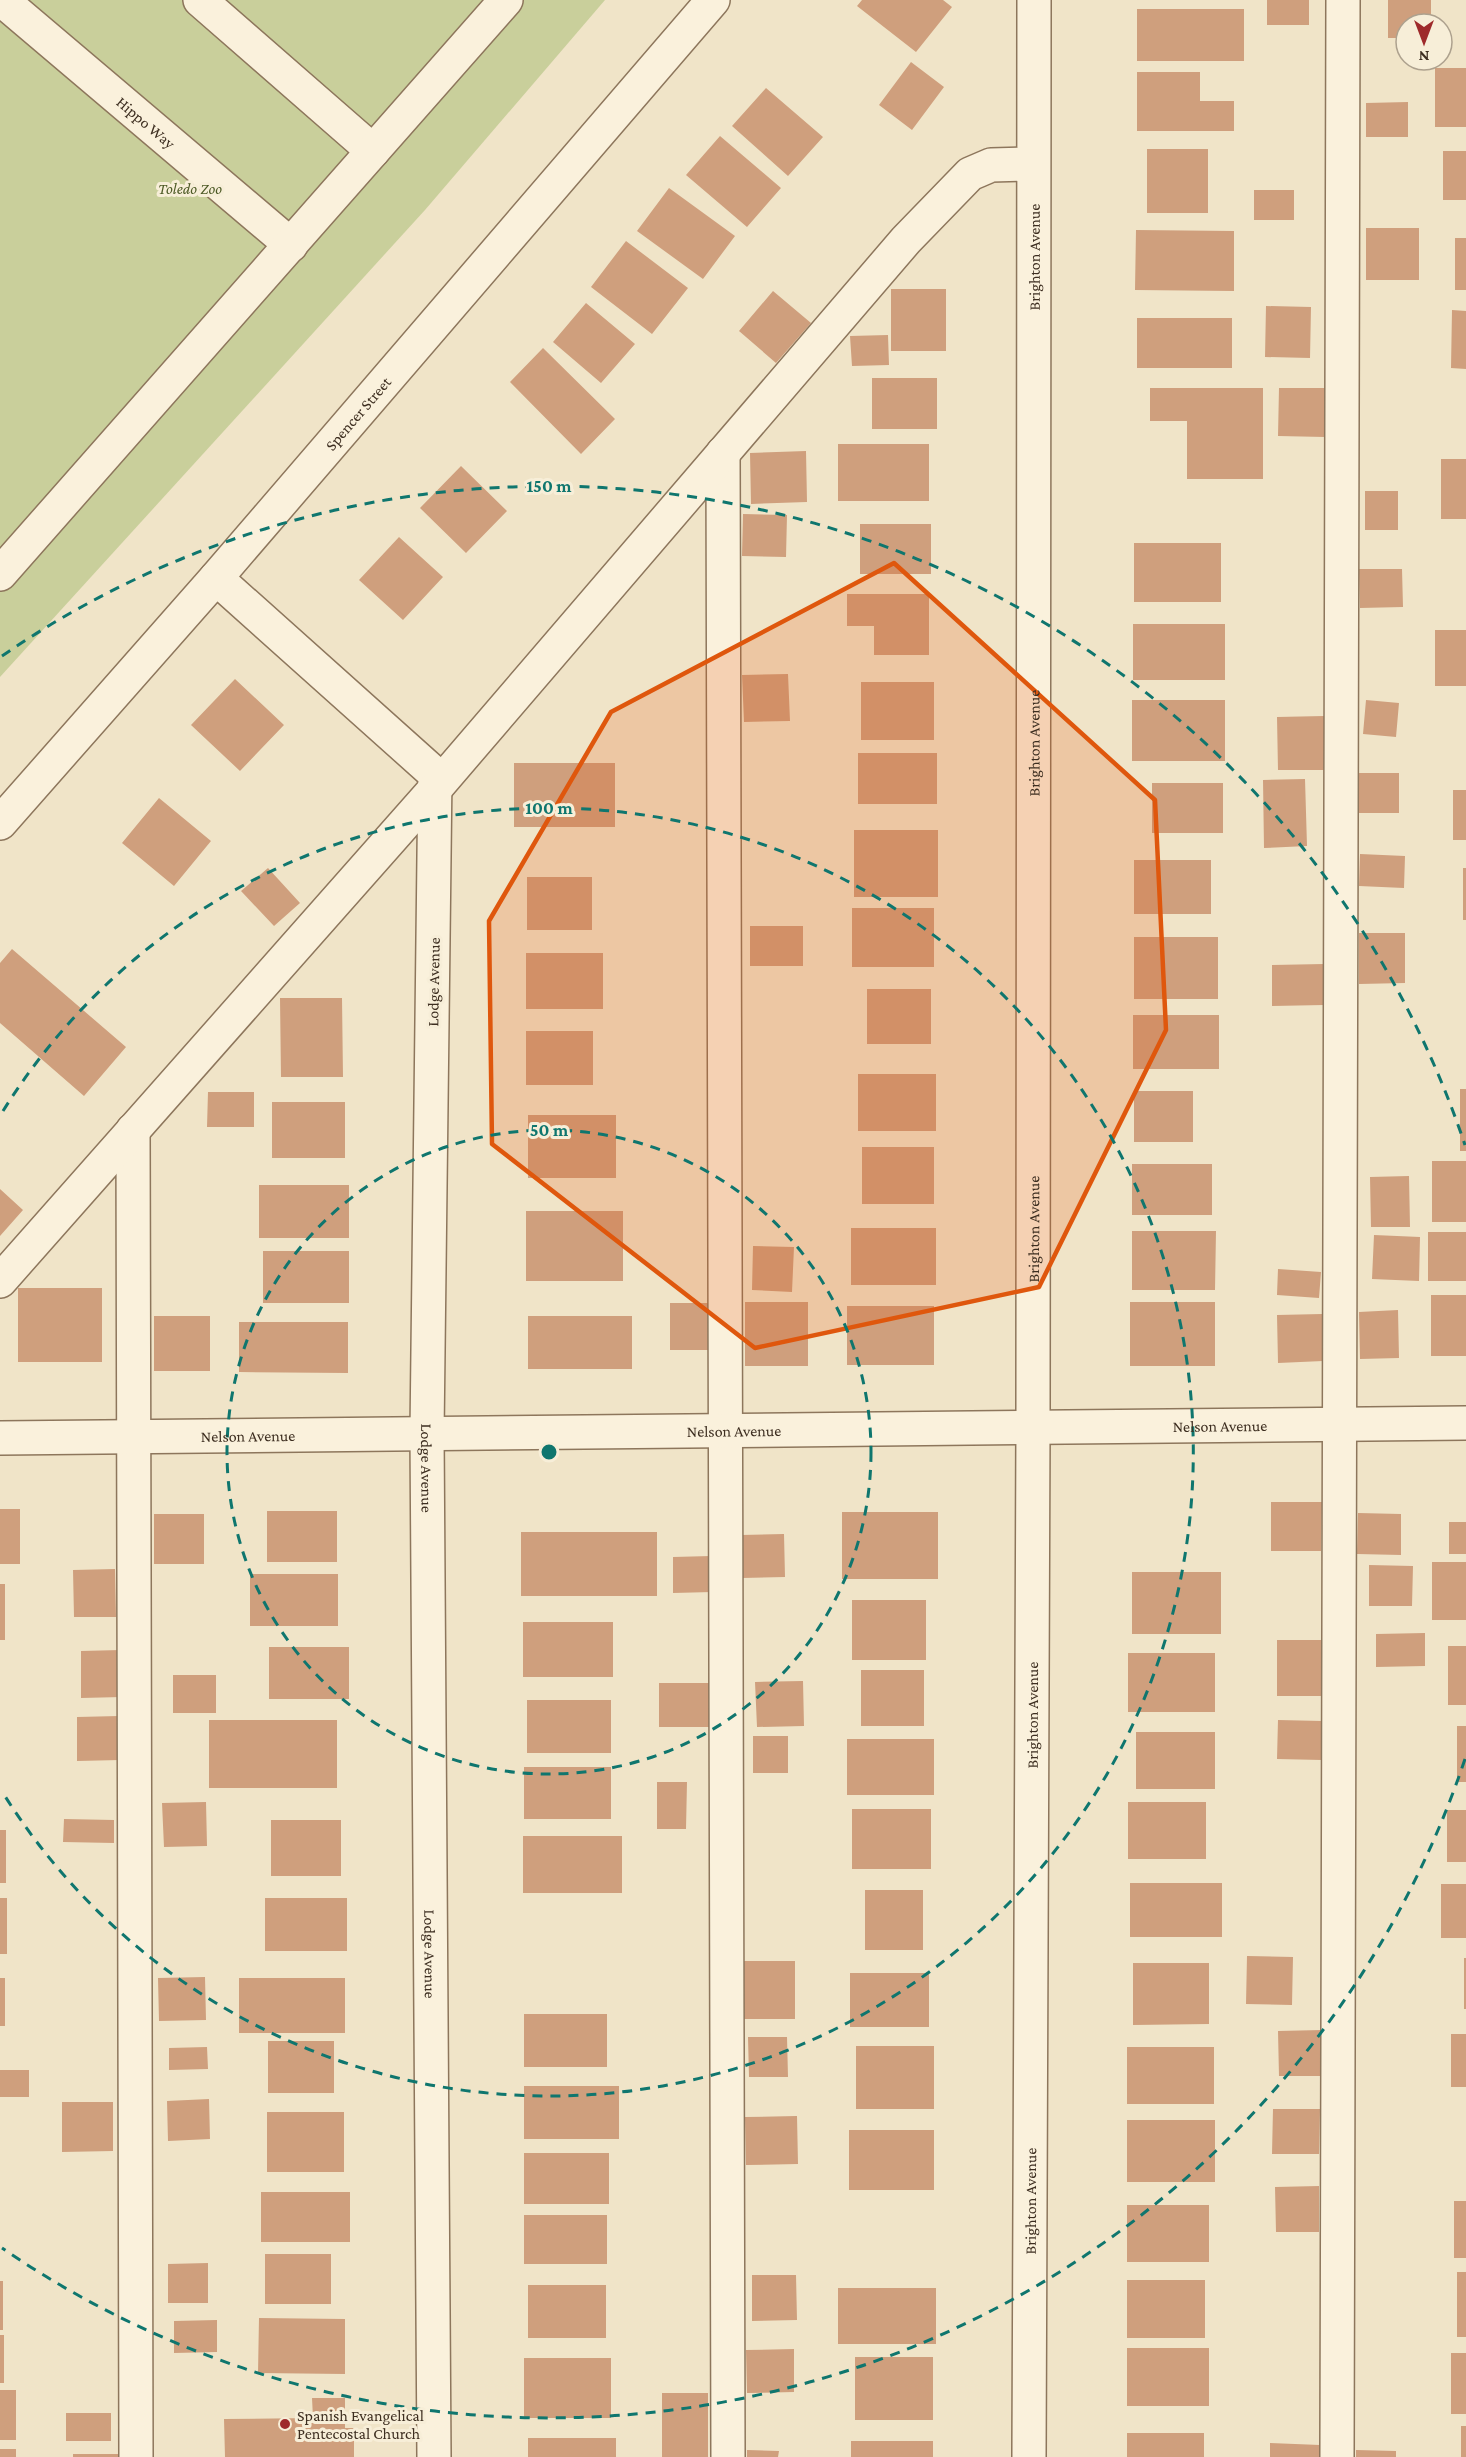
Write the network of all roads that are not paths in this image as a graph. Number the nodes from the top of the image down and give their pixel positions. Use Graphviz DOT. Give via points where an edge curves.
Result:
graph roads {
  1 [pos="2,0"];
  2 [pos="200,0"];
  3 [pos="506,0"];
  4 [pos="713,0"];
  5 [pos="1034,0"];
  6 [pos="1343,0"];
  7 [pos="373,151"];
  8 [pos="1034,164"];
  9 [pos="291,245"];
  10 [pos="723,453"];
  11 [pos="0,574"];
  12 [pos="216,578"];
  13 [pos="435,789"];
  14 [pos="0,822"];
  15 [pos="133,1130"];
  16 [pos="0,1281"];
  17 [pos="1466,1423"];
  18 [pos="1340,1424"];
  19 [pos="1033,1427"];
  20 [pos="726,1431"];
  21 [pos="427,1433"];
  22 [pos="134,1436"];
  23 [pos="0,1438"];
  24 [pos="136,2457"];
  25 [pos="434,2457"];
  26 [pos="728,2457"];
  27 [pos="1029,2457"];
  28 [pos="1337,2457"];
  1 -- 9 [label="street, Hippo Way"];
  2 -- 7 [label="street"];
  3 -- 7 [label="street"];
  4 -- 12 [label="street, Spencer Street"];
  5 -- 8 [label="street, Brighton Avenue"];
  6 -- 18 [label="street"];
  7 -- 9 [label="street"];
  8 -- 10 [label="street" via="991,165 970,174 906,240"];
  8 -- 19 [label="street, Brighton Avenue"];
  9 -- 11 [label="street"];
  10 -- 13 [label="street"];
  10 -- 20 [label="street"];
  12 -- 13 [label="street, Lodge Avenue" via="435,774"];
  12 -- 14 [label="street, Spencer Street"];
  13 -- 15 [label="street"];
  13 -- 21 [label="street, Lodge Avenue"];
  15 -- 16 [label="street"];
  15 -- 22 [label="street"];
  17 -- 18 [label="street, Nelson Avenue"];
  18 -- 19 [label="street, Nelson Avenue"];
  18 -- 28 [label="street"];
  19 -- 20 [label="street, Nelson Avenue"];
  19 -- 27 [label="street, Brighton Avenue"];
  20 -- 21 [label="street, Nelson Avenue"];
  20 -- 26 [label="street"];
  21 -- 22 [label="street, Nelson Avenue"];
  21 -- 25 [label="street, Lodge Avenue"];
  22 -- 23 [label="street, Nelson Avenue"];
  22 -- 24 [label="street"];
}
